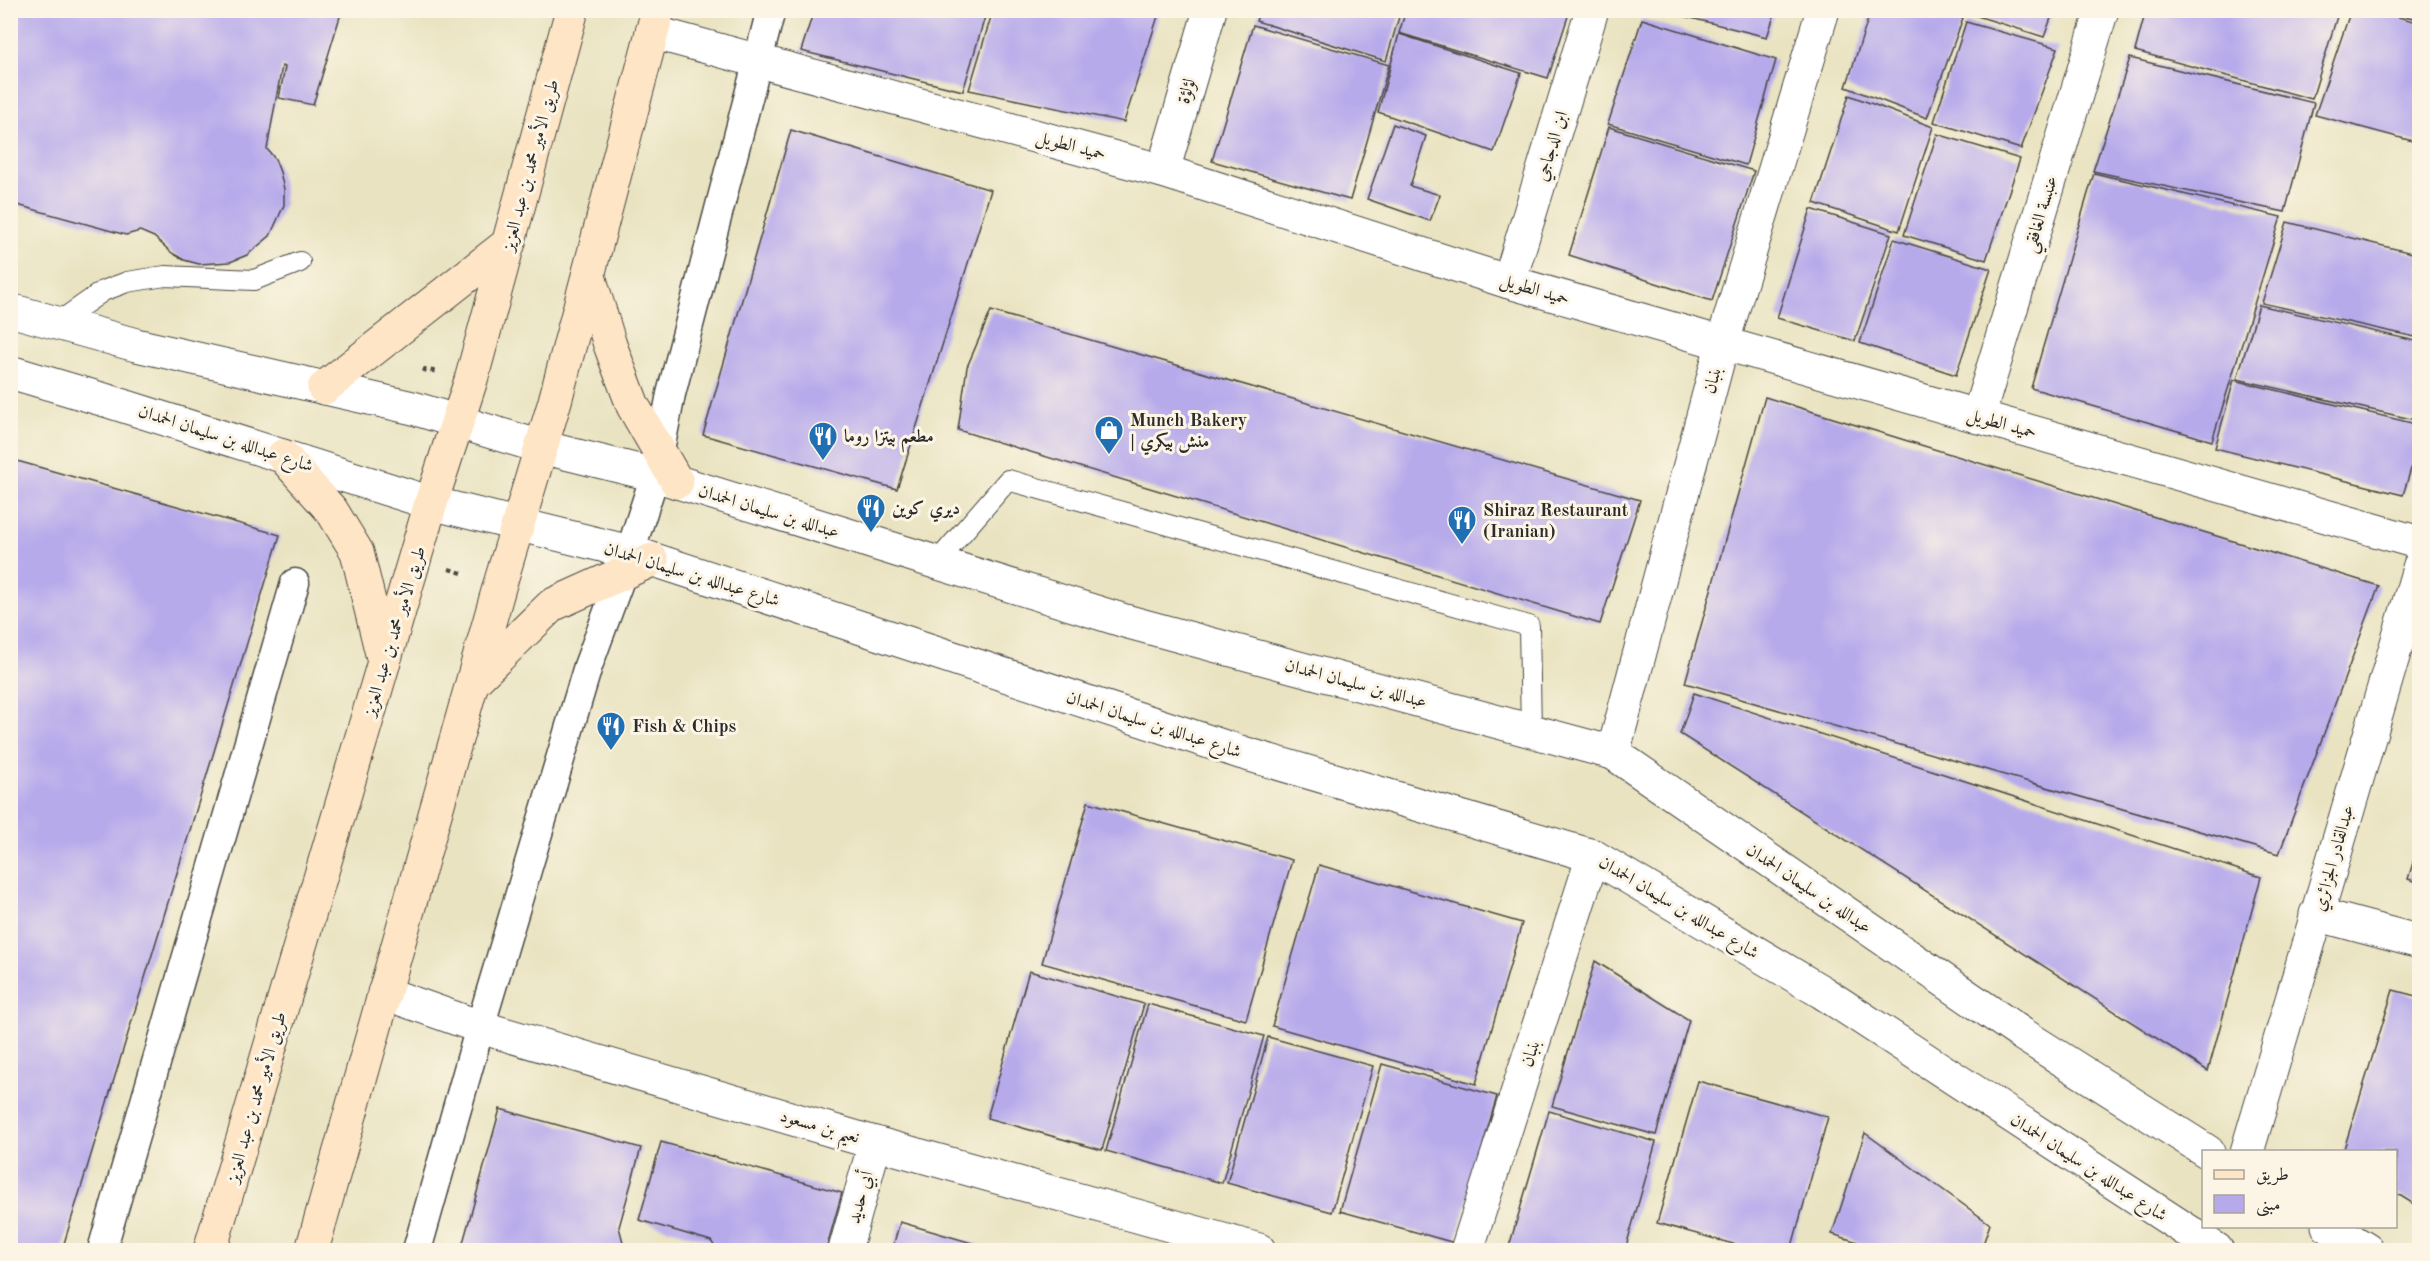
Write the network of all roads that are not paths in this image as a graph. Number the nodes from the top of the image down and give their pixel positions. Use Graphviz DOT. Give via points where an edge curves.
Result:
graph roads {
  1 [pos="572,10"];
  2 [pos="771,10"];
  3 [pos="1210,10"];
  4 [pos="1592,10"];
  5 [pos="1823,10"];
  6 [pos="2102,10"];
  7 [pos="655,21"];
  8 [pos="757,59"];
  9 [pos="1163,171"];
  10 [pos="509,243"];
  11 [pos="300,262"];
  12 [pos="589,276"];
  13 [pos="1509,282"];
  14 [pos="10,310"];
  15 [pos="56,324"];
  16 [pos="1722,345"];
  17 [pos="10,372"];
  18 [pos="324,388"];
  19 [pos="1978,417"];
  20 [pos="457,422"];
  21 [pos="541,447"];
  22 [pos="283,456"];
  23 [pos="663,470"];
  24 [pos="431,503"];
  25 [pos="519,526"];
  26 [pos="2420,543"];
  27 [pos="634,562"];
  28 [pos="938,562"];
  29 [pos="2420,565"];
  30 [pos="295,583"];
  31 [pos="384,664"];
  32 [pos="474,682"];
  33 [pos="1531,731"];
  34 [pos="1613,753"];
  35 [pos="1593,856"];
  36 [pos="2316,914"];
  37 [pos="2420,942"];
  38 [pos="384,993"];
  39 [pos="480,1027"];
  40 [pos="875,1143"];
  41 [pos="2205,1150"];
  42 [pos="2248,1150"];
  43 [pos="2330,1228"];
  44 [pos="1239,1248"];
  45 [pos="102,1251"];
  46 [pos="210,1251"];
  47 [pos="312,1251"];
  48 [pos="417,1251"];
  49 [pos="845,1251"];
  50 [pos="1467,1251"];
  51 [pos="2217,1251"];
  52 [pos="2367,1251"];
  1 -- 10 [label="main road, طريق الأمير محمد بن عبد العزيز"];
  2 -- 8 [label="street"];
  3 -- 9 [label="street, لؤلؤة"];
  4 -- 13 [label="street, ابن الدجاجي"];
  5 -- 16 [label="street, بنبان"];
  6 -- 19 [label="street, عنبسة الغافقي"];
  7 -- 8 [label="street, حميد الطويل"];
  7 -- 12 [label="main road"];
  8 -- 9 [label="street, حميد الطويل"];
  8 -- 23 [label="street" via="671,394"];
  9 -- 13 [label="street, حميد الطويل"];
  10 -- 18 [label="main road"];
  10 -- 20 [label="main road, طريق الأمير محمد بن عبد العزيز"];
  11 -- 15 [label="lane" via="254,280 165,276 126,282 103,291"];
  12 -- 21 [label="main road"];
  12 -- 23 [label="main road" via="633,406"];
  13 -- 16 [label="street, حميد الطويل"];
  14 -- 15 [label="street"];
  15 -- 18 [label="street"];
  16 -- 19 [label="street, حميد الطويل"];
  16 -- 34 [label="street, بنبان"];
  17 -- 22 [label="street, شارع عبدالله بن سليمان الحمدان"];
  18 -- 20 [label="street, عبدالله بن سليمان الحمدان"];
  19 -- 26 [label="street, حميد الطويل"];
  20 -- 21 [label="street, عبدالله بن سليمان الحمدان"];
  20 -- 24 [label="main road, طريق الأمير محمد بن عبد العزيز"];
  21 -- 23 [label="street, عبدالله بن سليمان الحمدان"];
  21 -- 25 [label="main road"];
  22 -- 24 [label="street, شارع عبدالله بن سليمان الحمدان"];
  22 -- 31 [label="main road" via="332,511 357,552"];
  23 -- 27 [label="street"];
  23 -- 28 [label="street, عبدالله بن سليمان الحمدان"];
  24 -- 25 [label="street, شارع عبدالله بن سليمان الحمدان"];
  24 -- 31 [label="main road, طريق الأمير محمد بن عبد العزيز"];
  25 -- 27 [label="street, شارع عبدالله بن سليمان الحمدان"];
  25 -- 32 [label="main road"];
  27 -- 32 [label="main road" via="552,605"];
  27 -- 35 [label="street, شارع عبدالله بن سليمان الحمدان" via="1243,753"];
  27 -- 39 [label="street" via="588,666"];
  28 -- 33 [label="street, عبدالله بن سليمان الحمدان" via="1125,621"];
  28 -- 33 [label="lane" via="1008,480 1506,619 1529,626"];
  29 -- 36 [label="street, عبدالقادر الجزائري"];
  30 -- 45 [label="street"];
  31 -- 46 [label="main road, طريق الأمير محمد بن عبد العزيز"];
  32 -- 38 [label="main road"];
  33 -- 34 [label="street, عبدالله بن سليمان الحمدان"];
  34 -- 41 [label="street, عبدالله بن سليمان الحمدان" via="2022,1034"];
  35 -- 50 [label="street, بنبان"];
  35 -- 51 [label="street, شارع عبدالله بن سليمان الحمدان" via="1822,992"];
  36 -- 37 [label="street"];
  36 -- 42 [label="street, عبدالقادر الجزائري"];
  38 -- 39 [label="street, نعيم بن مسعود"];
  38 -- 47 [label="main road"];
  39 -- 40 [label="street, نعيم بن مسعود"];
  39 -- 48 [label="street"];
  40 -- 44 [label="street, نعيم بن مسعود"];
  40 -- 49 [label="street, أبي حديد"];
  43 -- 52 [label="street"];
}
